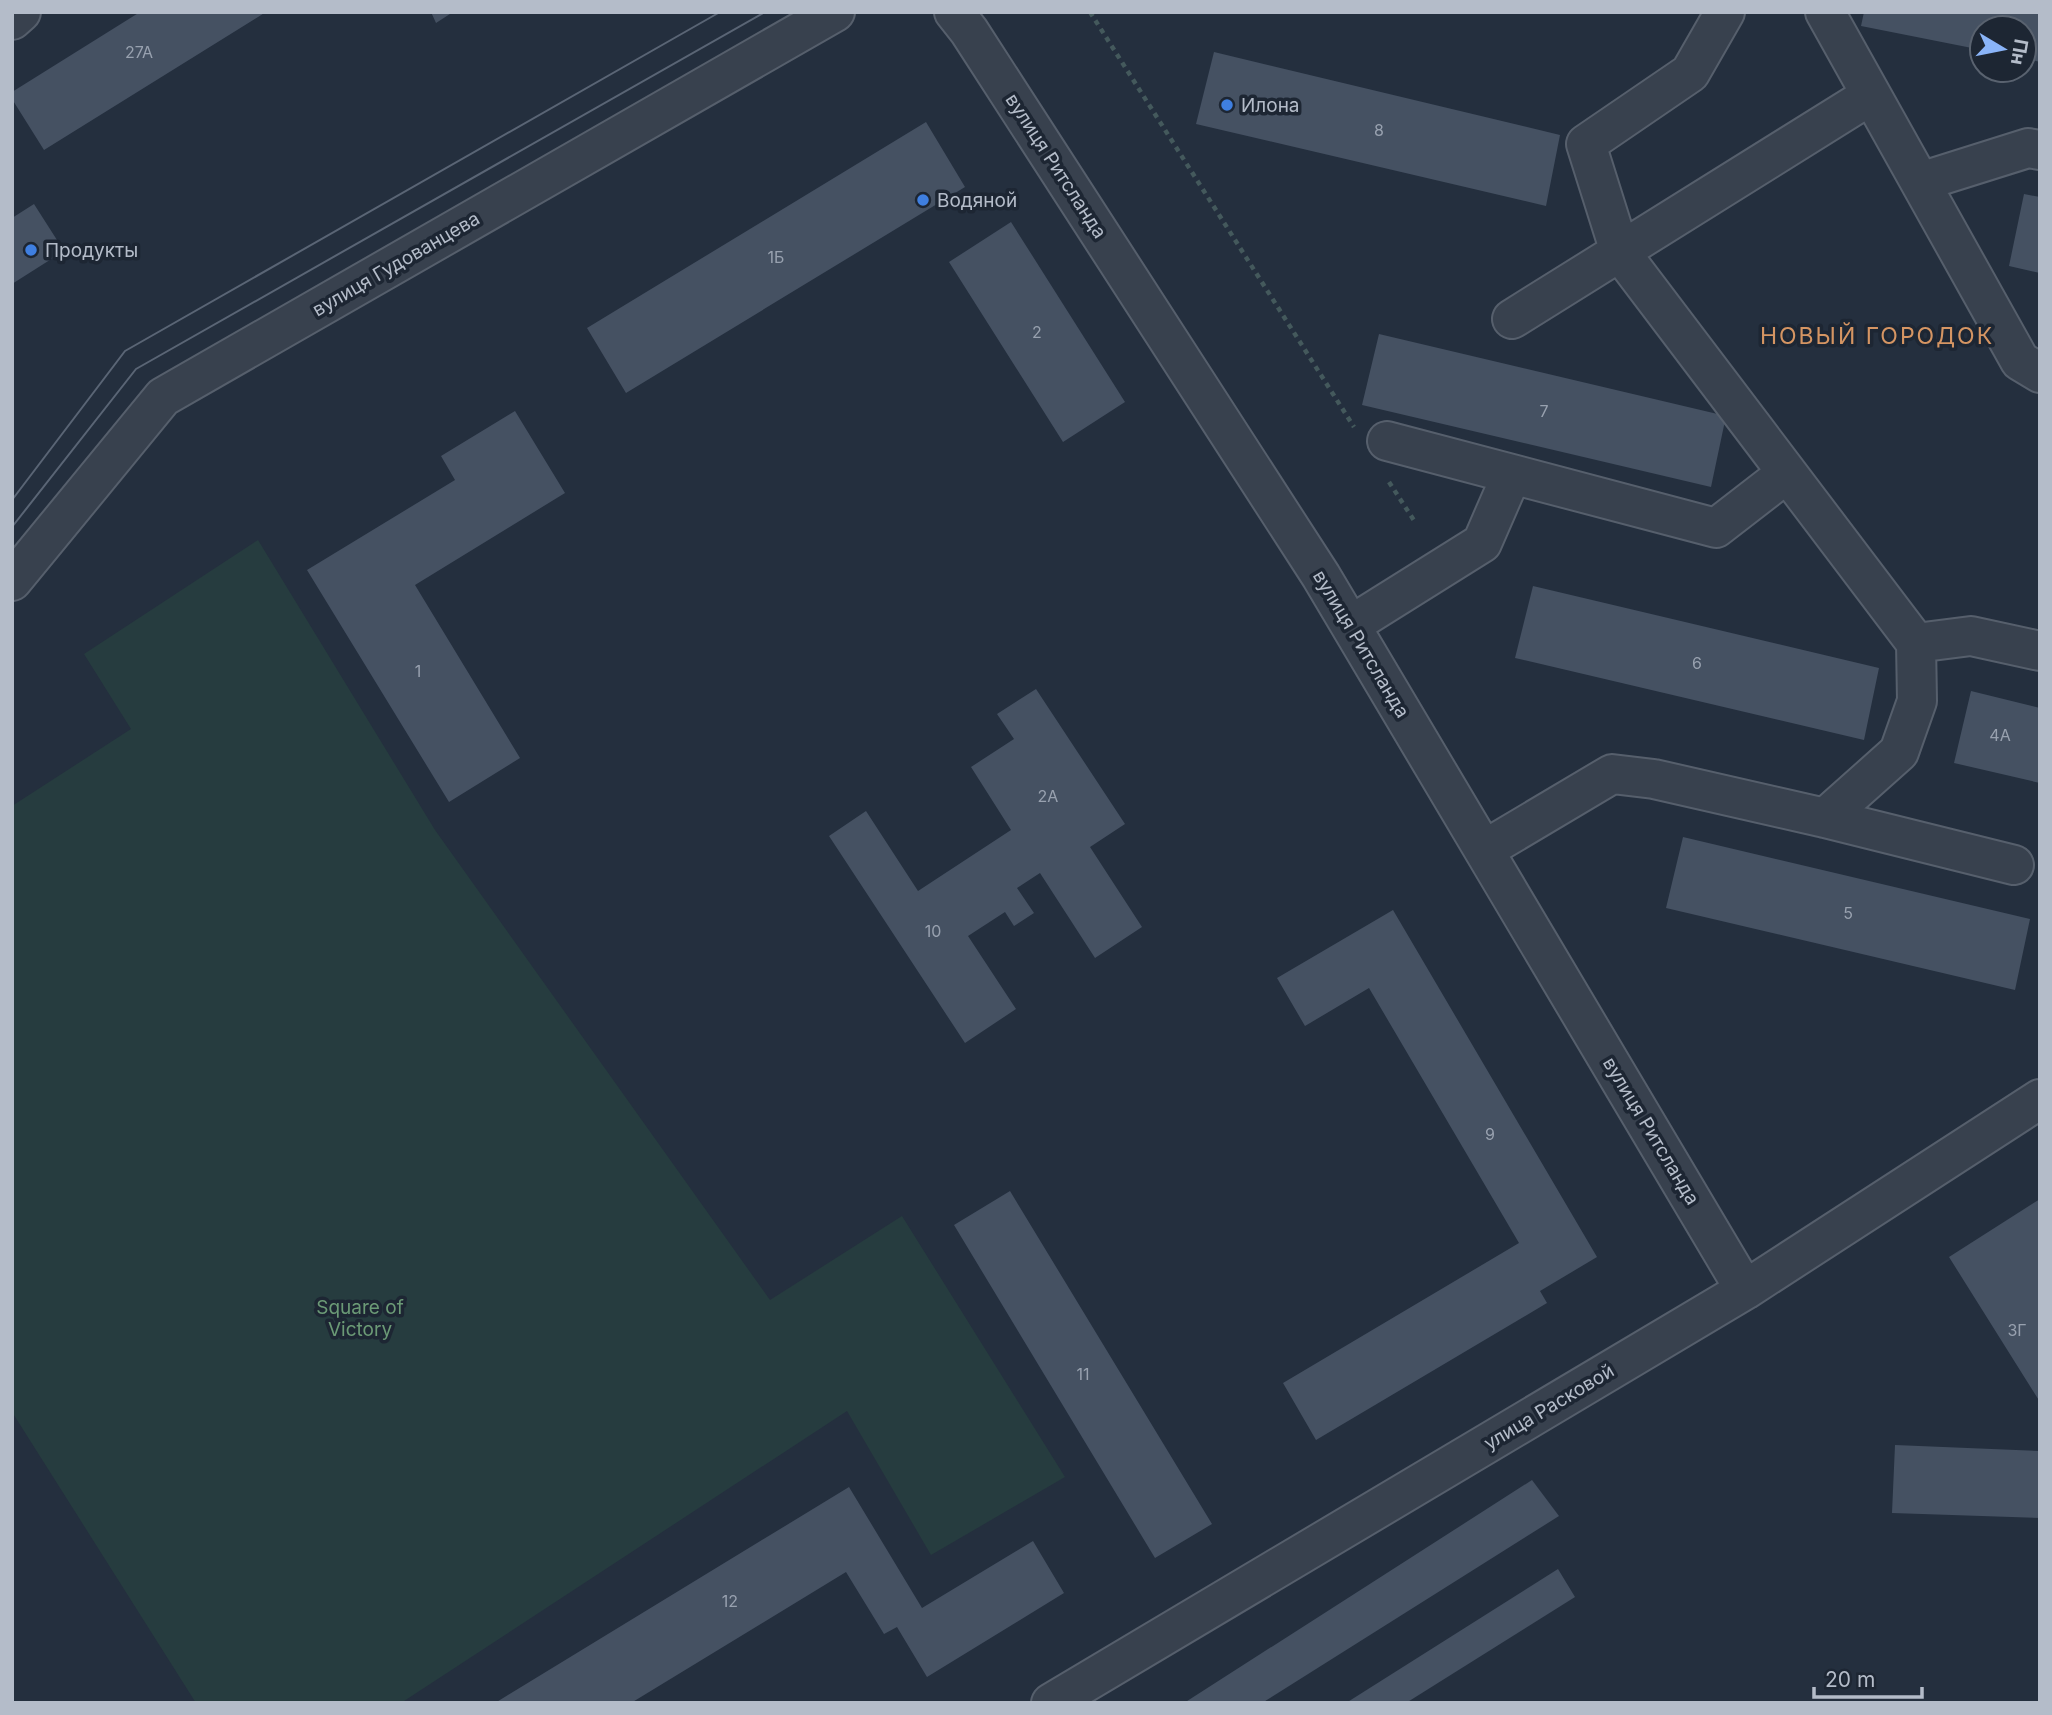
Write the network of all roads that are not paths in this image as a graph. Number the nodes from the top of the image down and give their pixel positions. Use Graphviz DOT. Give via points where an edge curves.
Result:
graph roads {
  1 [pos="21,12"];
  2 [pos="835,12"];
  3 [pos="954,12"];
  4 [pos="1725,12"];
  5 [pos="1825,12"];
  6 [pos="12,20"];
  7 [pos="1871,95"];
  8 [pos="2040,150"];
  9 [pos="1920,182"];
  10 [pos="1620,252"];
  11 [pos="1512,318"];
  12 [pos="2040,373"];
  13 [pos="1376,449"];
  14 [pos="1787,472"];
  15 [pos="1512,474"];
  16 [pos="12,581"];
  17 [pos="1351,625"];
  18 [pos="1916,643"];
  19 [pos="2040,651"];
  20 [pos="1825,818"];
  21 [pos="1484,850"];
  22 [pos="2014,865"];
  23 [pos="2040,1099"];
  24 [pos="1745,1290"];
  25 [pos="1051,1703"];
  1 -- 6 [label="street"];
  2 -- 16 [label="street, вулиця Гудованцева" via="163,397"];
  3 -- 17 [label="street, вулиця Ритсланда"];
  4 -- 10 [label="street" via="1690,73 1586,144"];
  5 -- 7 [label="street"];
  7 -- 9 [label="street"];
  7 -- 10 [label="street"];
  8 -- 9 [label="street" via="2028,148"];
  9 -- 12 [label="street" via="2020,361"];
  10 -- 11 [label="street"];
  10 -- 14 [label="street"];
  13 -- 15 [label="street"];
  14 -- 15 [label="street" via="1716,528"];
  14 -- 18 [label="street"];
  15 -- 17 [label="street" via="1482,543"];
  17 -- 21 [label="street, вулиця Ритсланда"];
  18 -- 19 [label="street" via="1971,636"];
  18 -- 20 [label="street" via="1917,701 1899,752"];
  20 -- 21 [label="street" via="1654,779 1612,774"];
  20 -- 22 [label="street"];
  21 -- 24 [label="street, вулиця Ритсланда"];
  23 -- 24 [label="street, улица Расковой"];
  24 -- 25 [label="street, улица Расковой"];
}
